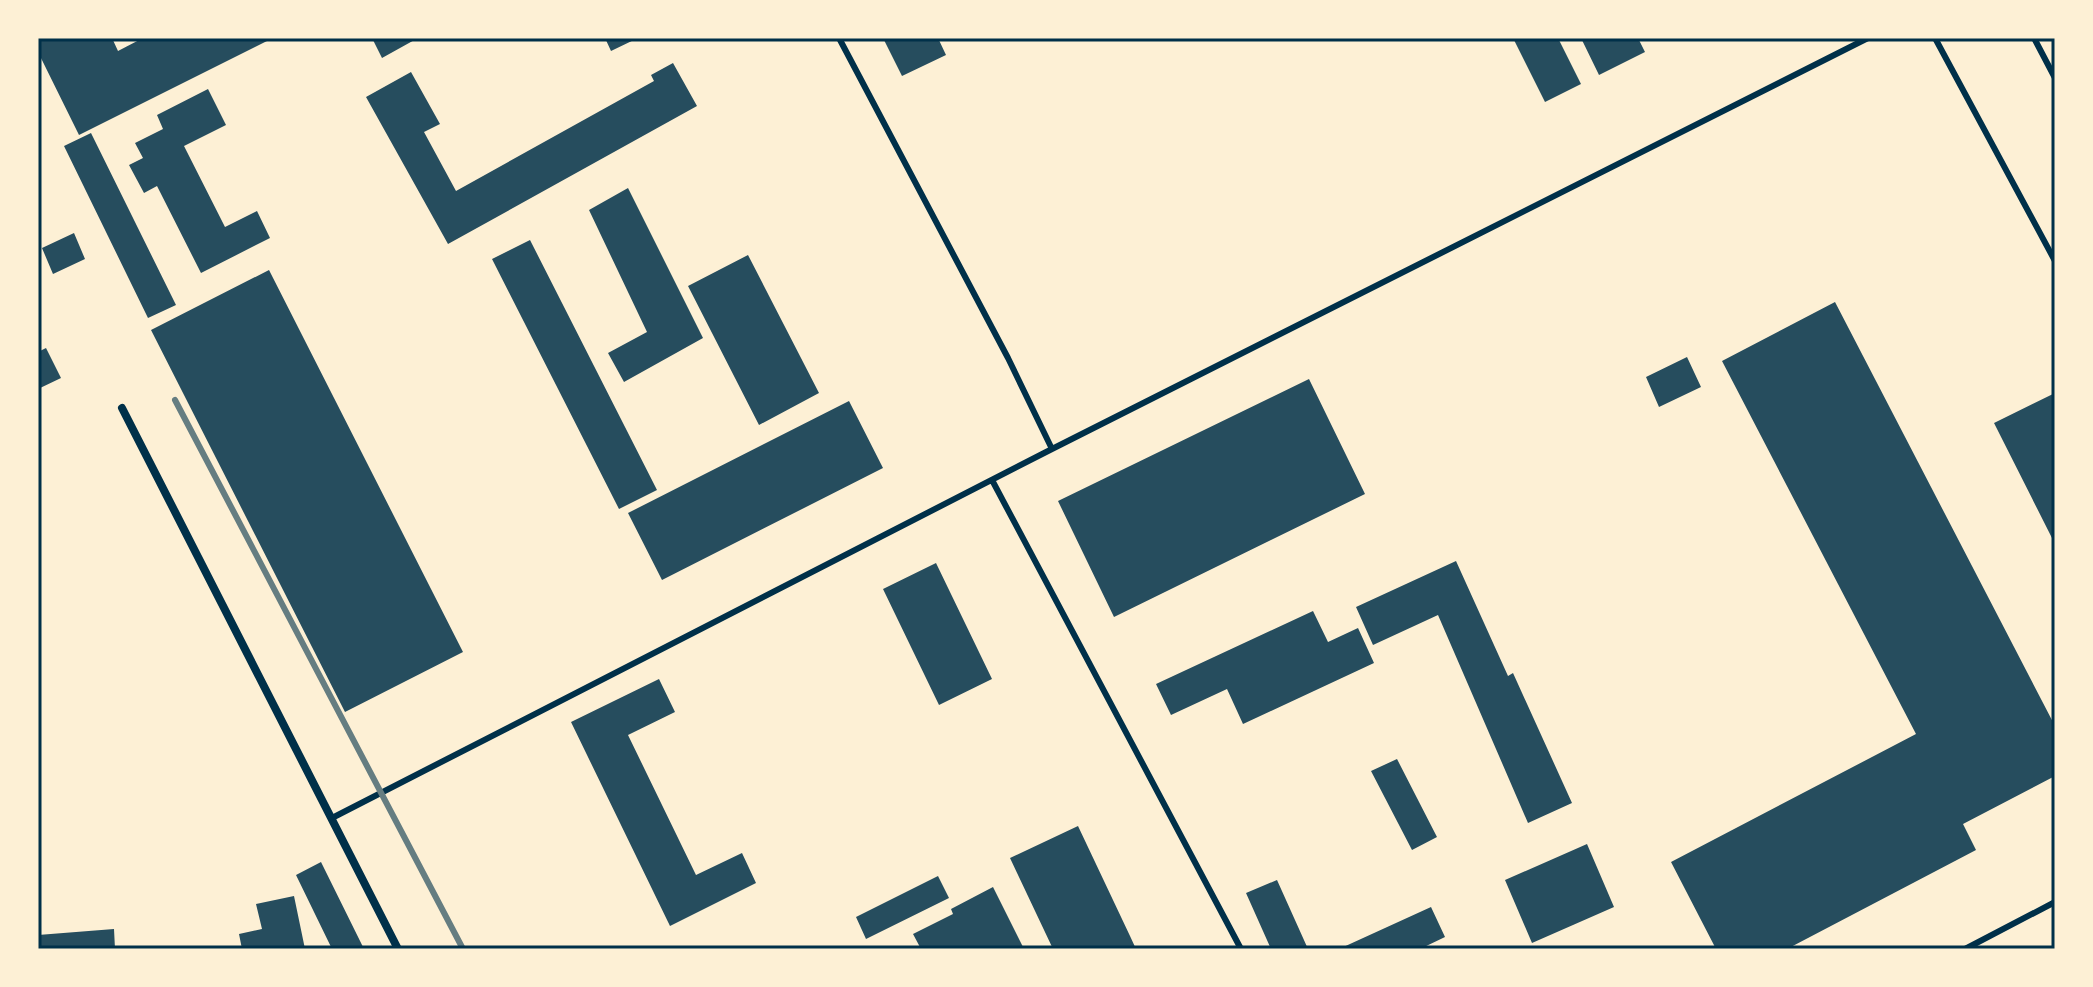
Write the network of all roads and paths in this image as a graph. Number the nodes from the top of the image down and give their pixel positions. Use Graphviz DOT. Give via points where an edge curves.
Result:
graph roads {
  1 [pos="839,38"];
  2 [pos="1868,38"];
  3 [pos="1935,38"];
  4 [pos="2034,38"];
  5 [pos="2055,78"];
  6 [pos="2055,261"];
  7 [pos="122,408"];
  8 [pos="1052,449"];
  9 [pos="992,480"];
  10 [pos="332,818"];
  11 [pos="2055,902"];
  12 [pos="398,949"];
  13 [pos="1241,949"];
  14 [pos="1965,949"];
  1 -- 8 [label="lane"];
  2 -- 8 [label="lane"];
  3 -- 6 [label="lane"];
  4 -- 5 [label="lane"];
  7 -- 10 [label="street"];
  8 -- 9 [label="lane"];
  9 -- 10 [label="lane"];
  9 -- 13 [label="lane"];
  10 -- 12 [label="street"];
  11 -- 14 [label="lane"];
}
